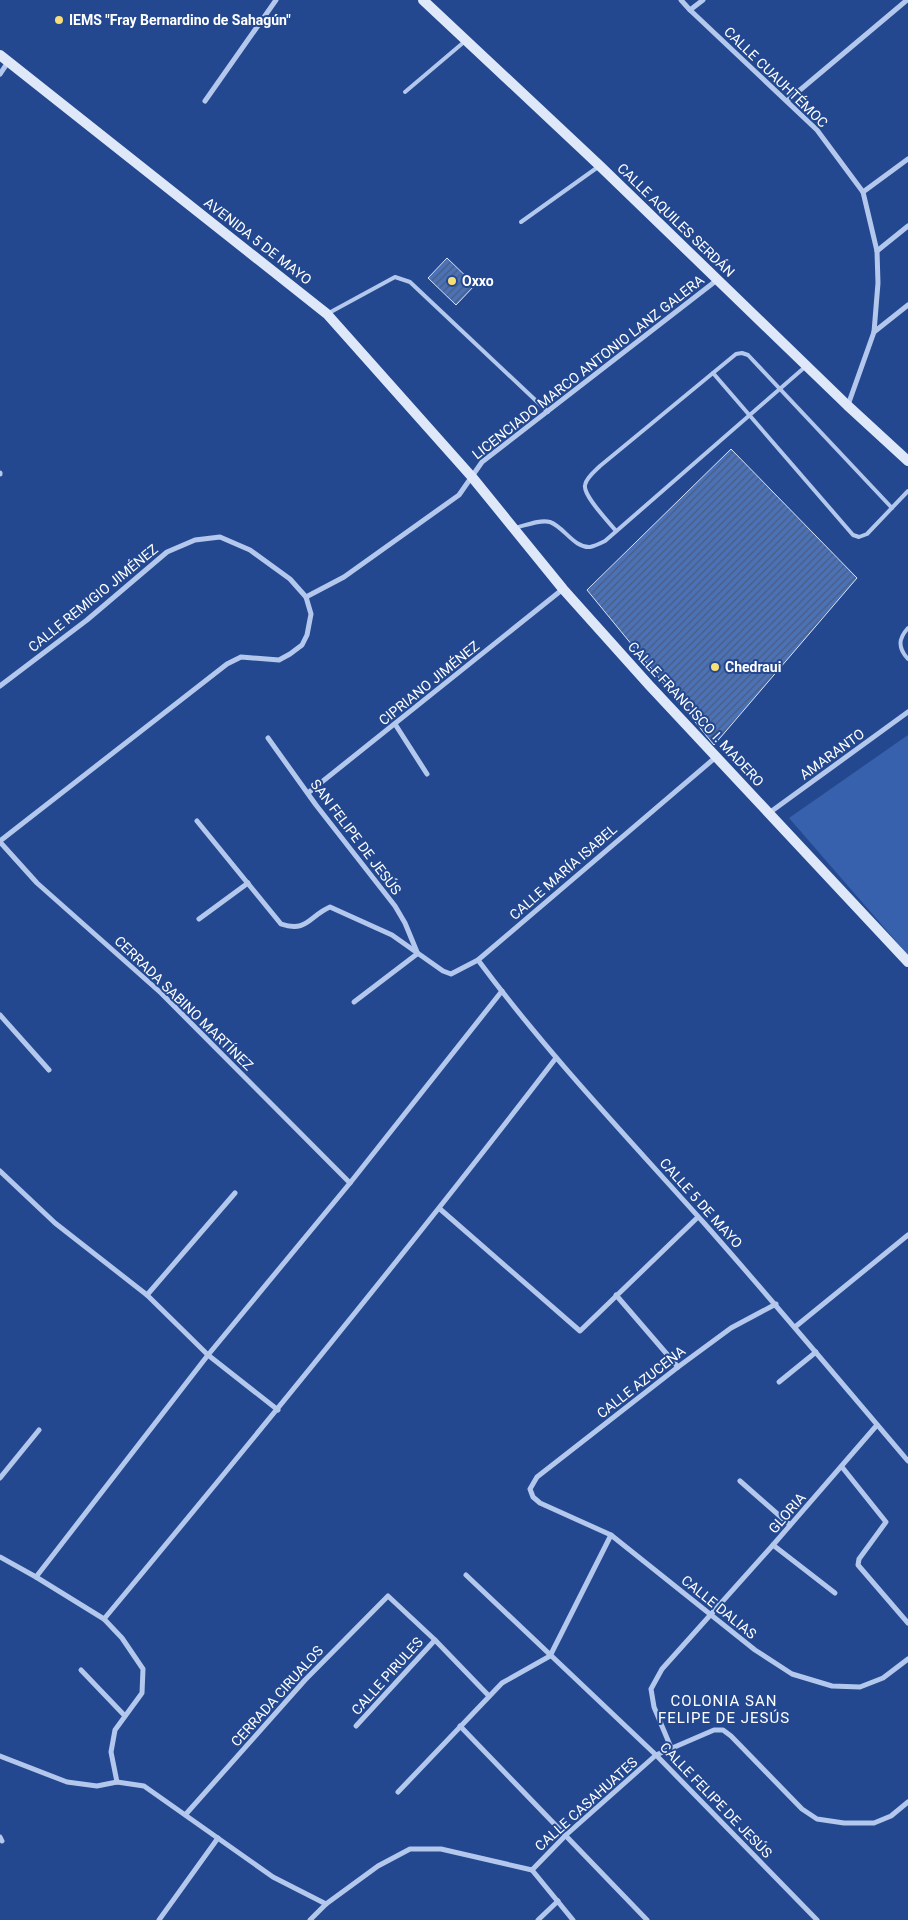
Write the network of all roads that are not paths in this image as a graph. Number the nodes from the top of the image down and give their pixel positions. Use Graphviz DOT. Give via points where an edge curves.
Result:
graph roads {
  1 [pos="276,0"];
  2 [pos="424,0"];
  3 [pos="681,0"];
  4 [pos="704,0"];
  5 [pos="907,0"];
  6 [pos="690,10"];
  7 [pos="466,40"];
  8 [pos="0,55"];
  9 [pos="8,62"];
  10 [pos="0,74"];
  11 [pos="405,92"];
  12 [pos="204,101"];
  13 [pos="787,101"];
  14 [pos="908,159"];
  15 [pos="600,166"];
  16 [pos="863,192"];
  17 [pos="521,222"];
  18 [pos="908,226"];
  19 [pos="876,251"];
  20 [pos="718,279"];
  21 [pos="908,305"];
  22 [pos="327,314"];
  23 [pos="874,332"];
  24 [pos="807,366"];
  25 [pos="713,373"];
  26 [pos="781,389"];
  27 [pos="847,405"];
  28 [pos="549,412"];
  29 [pos="750,415"];
  30 [pos="908,461"];
  31 [pos="472,477"];
  32 [pos="908,491"];
  33 [pos="892,508"];
  34 [pos="513,529"];
  35 [pos="616,531"];
  36 [pos="562,589"];
  37 [pos="306,597"];
  38 [pos="908,628"];
  39 [pos="908,659"];
  40 [pos="0,686"];
  41 [pos="908,712"];
  42 [pos="395,724"];
  43 [pos="268,738"];
  44 [pos="716,757"];
  45 [pos="427,774"];
  46 [pos="308,793"];
  47 [pos="769,813"];
  48 [pos="197,821"];
  49 [pos="0,841"];
  50 [pos="248,883"];
  51 [pos="199,919"];
  52 [pos="418,954"];
  53 [pos="478,960"];
  54 [pos="908,962"];
  55 [pos="502,991"];
  56 [pos="354,1002"];
  57 [pos="0,1015"];
  58 [pos="556,1058"];
  59 [pos="49,1070"];
  60 [pos="0,1171"];
  61 [pos="350,1183"];
  62 [pos="235,1193"];
  63 [pos="440,1209"];
  64 [pos="698,1217"];
  65 [pos="908,1235"];
  66 [pos="147,1295"];
  67 [pos="616,1295"];
  68 [pos="776,1304"];
  69 [pos="795,1327"];
  70 [pos="816,1352"];
  71 [pos="208,1355"];
  72 [pos="678,1367"];
  73 [pos="779,1382"];
  74 [pos="278,1410"];
  75 [pos="877,1425"];
  76 [pos="39,1430"];
  77 [pos="908,1460"];
  78 [pos="842,1467"];
  79 [pos="0,1478"];
  80 [pos="740,1480"];
  81 [pos="530,1489"];
  82 [pos="790,1525"];
  83 [pos="611,1535"];
  84 [pos="773,1545"];
  85 [pos="0,1557"];
  86 [pos="466,1575"];
  87 [pos="36,1577"];
  88 [pos="835,1593"];
  89 [pos="388,1596"];
  90 [pos="712,1614"];
  91 [pos="104,1619"];
  92 [pos="908,1623"];
  93 [pos="435,1640"];
  94 [pos="550,1656"];
  95 [pos="908,1660"];
  96 [pos="81,1670"];
  97 [pos="489,1696"];
  98 [pos="125,1716"];
  99 [pos="356,1726"];
  100 [pos="460,1726"];
  101 [pos="672,1750"];
  102 [pos="656,1755"];
  103 [pos="0,1756"];
  104 [pos="117,1782"];
  105 [pos="398,1792"];
  106 [pos="908,1802"];
  107 [pos="186,1814"];
  108 [pos="566,1835"];
  109 [pos="218,1838"];
  110 [pos="532,1870"];
  111 [pos="558,1901"];
  112 [pos="326,1904"];
  113 [pos="159,1920"];
  114 [pos="310,1920"];
  115 [pos="538,1920"];
  116 [pos="574,1920"];
  117 [pos="647,1920"];
  118 [pos="817,1920"];
  1 -- 12 [label="street"];
  2 -- 7 [label="main road, CALLE AQUILES SERDÁN"];
  3 -- 6 [label="street, CALLE CUAUHTÉMOC"];
  4 -- 6 [label="street"];
  5 -- 13 [label="street"];
  6 -- 13 [label="street, CALLE CUAUHTÉMOC"];
  7 -- 11 [label="lane"];
  7 -- 15 [label="main road, CALLE AQUILES SERDÁN"];
  8 -- 9 [label="main road, AVENIDA 5 DE MAYO"];
  9 -- 10 [label="street"];
  9 -- 22 [label="main road, AVENIDA 5 DE MAYO"];
  13 -- 16 [label="street, CALLE CUAUHTÉMOC" via="817,130"];
  14 -- 16 [label="street"];
  15 -- 17 [label="lane"];
  15 -- 20 [label="main road, CALLE AQUILES SERDÁN"];
  16 -- 19 [label="street, CALLE CUAUHTÉMOC"];
  18 -- 19 [label="street"];
  19 -- 23 [label="street, CALLE CUAUHTÉMOC" via="878,283"];
  20 -- 24 [label="main road, CALLE AQUILES SERDÁN"];
  20 -- 28 [label="street, LICENCIADO MARCO ANTONIO LANZ GALERA"];
  21 -- 23 [label="street"];
  22 -- 28 [label="lane" via="395,277 410,282"];
  22 -- 31 [label="main road, AVENIDA 5 DE MAYO"];
  23 -- 27 [label="street, CALLE CUAUHTÉMOC"];
  24 -- 26 [label="lane"];
  24 -- 27 [label="main road, CALLE AQUILES SERDÁN"];
  25 -- 26 [label="lane" via="736,354 742,353 748,355"];
  25 -- 29 [label="lane"];
  25 -- 35 [label="lane" via="587,480 584,487 586,495"];
  26 -- 29 [label="lane"];
  26 -- 33 [label="lane"];
  27 -- 30 [label="main road, CALLE AQUILES SERDÁN"];
  28 -- 31 [label="street, LICENCIADO MARCO ANTONIO LANZ GALERA" via="482,462"];
  29 -- 33 [label="lane" via="853,536 860,538 867,534"];
  29 -- 35 [label="lane"];
  31 -- 34 [label="main road, CALLE FRANCISCO I. MADERO"];
  31 -- 37 [label="street, LICENCIADO MARCO ANTONIO LANZ GALERA" via="459,495 412,529 344,577"];
  32 -- 33 [label="lane"];
  34 -- 35 [label="lane" via="548,522 578,544 589,547 605,541"];
  34 -- 36 [label="main road, CALLE FRANCISCO I. MADERO"];
  36 -- 42 [label="street, CIPRIANO JIMÉNEZ"];
  36 -- 44 [label="main road, CALLE FRANCISCO I. MADERO"];
  37 -- 40 [label="street, CALLE REMIGIO JIMÉNEZ" via="290,579 250,550 220,538 195,540 167,552 87,620"];
  37 -- 49 [label="street" via="311,614 302,645 279,660 241,657 227,664"];
  38 -- 39 [label="lane" via="900,640 900,651"];
  41 -- 47 [label="street, AMARANTO"];
  42 -- 45 [label="street"];
  42 -- 46 [label="street, CIPRIANO JIMÉNEZ"];
  43 -- 46 [label="street, SAN FELIPE DE JESÚS"];
  44 -- 47 [label="main road, CALLE FRANCISCO I. MADERO"];
  44 -- 53 [label="street, CALLE MARÍA ISABEL"];
  46 -- 52 [label="street, SAN FELIPE DE JESÚS" via="395,906"];
  47 -- 54 [label="main road, CALLE FRANCISCO I. MADERO"];
  48 -- 50 [label="street"];
  49 -- 61 [label="street, CERRADA SABINO MARTÍNEZ" via="37,883 161,993"];
  50 -- 51 [label="street"];
  50 -- 52 [label="street" via="281,924 292,928 304,926 330,907 392,935"];
  52 -- 53 [label="street, CALLE MARÍA ISABEL" via="451,974"];
  52 -- 56 [label="street"];
  53 -- 55 [label="street, CALLE 5 DE MAYO"];
  55 -- 58 [label="street, CALLE 5 DE MAYO"];
  55 -- 61 [label="street"];
  57 -- 59 [label="street"];
  58 -- 63 [label="street"];
  58 -- 64 [label="street, CALLE 5 DE MAYO"];
  60 -- 66 [label="street" via="55,1223"];
  61 -- 71 [label="street"];
  62 -- 66 [label="street"];
  63 -- 67 [label="street" via="580,1331"];
  63 -- 74 [label="street"];
  64 -- 67 [label="street"];
  64 -- 68 [label="street, CALLE 5 DE MAYO"];
  65 -- 69 [label="street"];
  66 -- 71 [label="street"];
  67 -- 72 [label="street"];
  68 -- 69 [label="street, CALLE 5 DE MAYO"];
  68 -- 72 [label="street, CALLE AZUCENA" via="731,1328"];
  69 -- 70 [label="street, CALLE 5 DE MAYO"];
  70 -- 73 [label="street"];
  70 -- 75 [label="street, CALLE 5 DE MAYO"];
  71 -- 74 [label="street"];
  71 -- 87 [label="street"];
  72 -- 81 [label="street, CALLE AZUCENA" via="537,1477"];
  74 -- 91 [label="street"];
  75 -- 77 [label="street, CALLE 5 DE MAYO"];
  75 -- 78 [label="street, GLORIA"];
  76 -- 79 [label="street"];
  78 -- 82 [label="street, GLORIA"];
  78 -- 92 [label="street" via="886,1522 858,1565"];
  80 -- 82 [label="street"];
  81 -- 83 [label="street, CALLE DALIAS" via="540,1503"];
  82 -- 84 [label="street, GLORIA"];
  83 -- 90 [label="street, CALLE DALIAS"];
  83 -- 94 [label="street"];
  84 -- 88 [label="street"];
  84 -- 90 [label="street, GLORIA"];
  85 -- 87 [label="street"];
  86 -- 94 [label="street, CALLE FELIPE DE JESÚS"];
  87 -- 91 [label="street"];
  89 -- 93 [label="street, CALLE PIRULES"];
  89 -- 107 [label="street, CERRADA CIRUALOS" via="305,1680"];
  90 -- 95 [label="street, CALLE DALIAS" via="755,1650 792,1674 832,1686 860,1687 882,1678"];
  90 -- 101 [label="street, GLORIA" via="662,1669 651,1689 654,1707"];
  91 -- 98 [label="street" via="143,1668 142,1693"];
  93 -- 97 [label="street, CALLE PIRULES"];
  93 -- 99 [label="street, CALLE PIRULES"];
  94 -- 97 [label="street" via="502,1684"];
  94 -- 102 [label="street, CALLE FELIPE DE JESÚS"];
  96 -- 98 [label="street"];
  97 -- 100 [label="street"];
  98 -- 104 [label="street" via="115,1730 111,1752"];
  100 -- 105 [label="street"];
  100 -- 108 [label="street"];
  101 -- 102 [label="street, CALLE CASAHUATES"];
  101 -- 106 [label="street, CALLE CASAHUATES" via="714,1730 723,1730 802,1809 817,1819 874,1823"];
  102 -- 108 [label="street, CALLE CASAHUATES"];
  102 -- 118 [label="street, CALLE FELIPE DE JESÚS"];
  103 -- 104 [label="street" via="67,1782 97,1786"];
  104 -- 107 [label="street" via="144,1786"];
  107 -- 109 [label="street"];
  108 -- 110 [label="street, CALLE CASAHUATES"];
  108 -- 117 [label="street"];
  109 -- 112 [label="street" via="273,1877"];
  109 -- 113 [label="street"];
  110 -- 111 [label="street"];
  110 -- 112 [label="street" via="441,1849 410,1849 378,1866"];
  111 -- 115 [label="street"];
  111 -- 116 [label="street"];
  112 -- 114 [label="street"];
}
